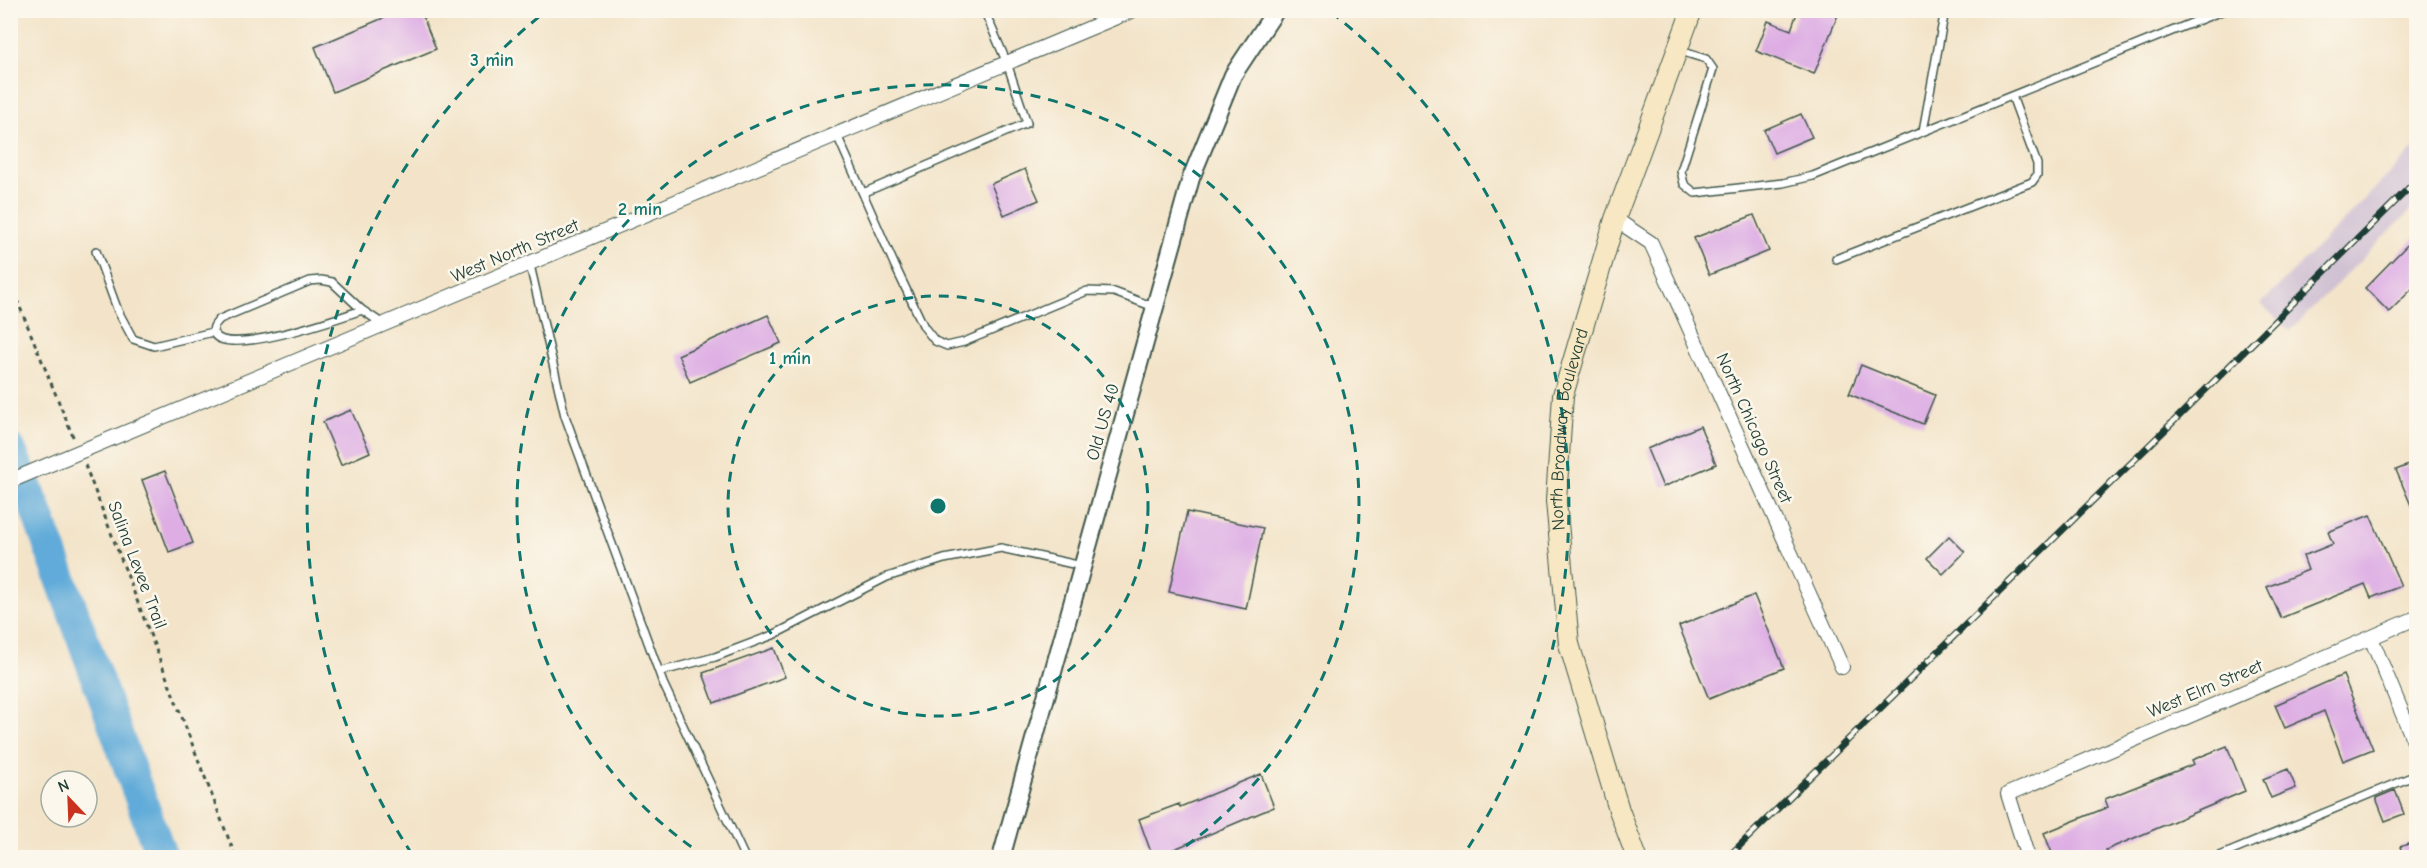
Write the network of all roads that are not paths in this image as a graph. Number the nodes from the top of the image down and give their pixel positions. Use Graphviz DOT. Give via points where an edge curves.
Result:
graph roads {
  1 [pos="984,10"];
  2 [pos="1133,10"];
  3 [pos="1276,10"];
  4 [pos="1692,10"];
  5 [pos="1945,10"];
  6 [pos="2222,11"];
  7 [pos="1677,51"];
  8 [pos="1007,63"];
  9 [pos="2012,96"];
  10 [pos="1923,131"];
  11 [pos="837,135"];
  12 [pos="863,193"];
  13 [pos="1615,219"];
  14 [pos="96,251"];
  15 [pos="1836,259"];
  16 [pos="530,265"];
  17 [pos="1155,307"];
  18 [pos="362,310"];
  19 [pos="385,326"];
  20 [pos="213,332"];
  21 [pos="10,482"];
  22 [pos="1082,566"];
  23 [pos="2416,618"];
  24 [pos="2370,638"];
  25 [pos="1842,667"];
  26 [pos="658,672"];
  27 [pos="2416,746"];
  28 [pos="2416,775"];
  29 [pos="745,858"];
  30 [pos="1001,858"];
  31 [pos="1637,858"];
  32 [pos="2028,858"];
  33 [pos="2215,858"];
  1 -- 8 [label="lane"];
  2 -- 8 [label="street, West North Street"];
  3 -- 17 [label="street, Old US 40" via="1233,75 1191,178"];
  4 -- 7 [label="main road, North Broadway Boulevard"];
  5 -- 10 [label="lane"];
  6 -- 9 [label="lane"];
  7 -- 10 [label="lane" via="1706,59 1713,69 1681,171 1684,184 1695,194 1813,176"];
  7 -- 13 [label="main road, North Broadway Boulevard"];
  8 -- 11 [label="street, West North Street"];
  8 -- 12 [label="lane" via="1028,123"];
  9 -- 10 [label="lane"];
  9 -- 15 [label="lane" via="2037,164 2032,182"];
  11 -- 12 [label="lane"];
  11 -- 16 [label="street, West North Street"];
  12 -- 17 [label="lane" via="924,327 941,344 964,342 1087,291 1114,292"];
  13 -- 25 [label="street, North Chicago Street" via="1651,243"];
  13 -- 31 [label="main road, North Broadway Boulevard" via="1563,395 1556,501 1569,644"];
  14 -- 20 [label="lane" via="133,339 154,346"];
  16 -- 19 [label="street, West North Street"];
  16 -- 26 [label="lane" via="565,416"];
  17 -- 22 [label="street, Old US 40"];
  18 -- 19 [label="lane"];
  18 -- 20 [label="lane" via="242,343 225,342"];
  18 -- 20 [label="lane" via="332,282 310,281 220,319"];
  19 -- 21 [label="street, West North Street"];
  22 -- 26 [label="lane" via="1001,548 944,559 887,577 773,635 715,657"];
  22 -- 30 [label="street, Old US 40"];
  23 -- 24 [label="street, West Elm Street"];
  24 -- 27 [label="street"];
  24 -- 32 [label="street, West Elm Street" via="2008,794"];
  26 -- 29 [label="lane"];
  28 -- 33 [label="lane"];
}
